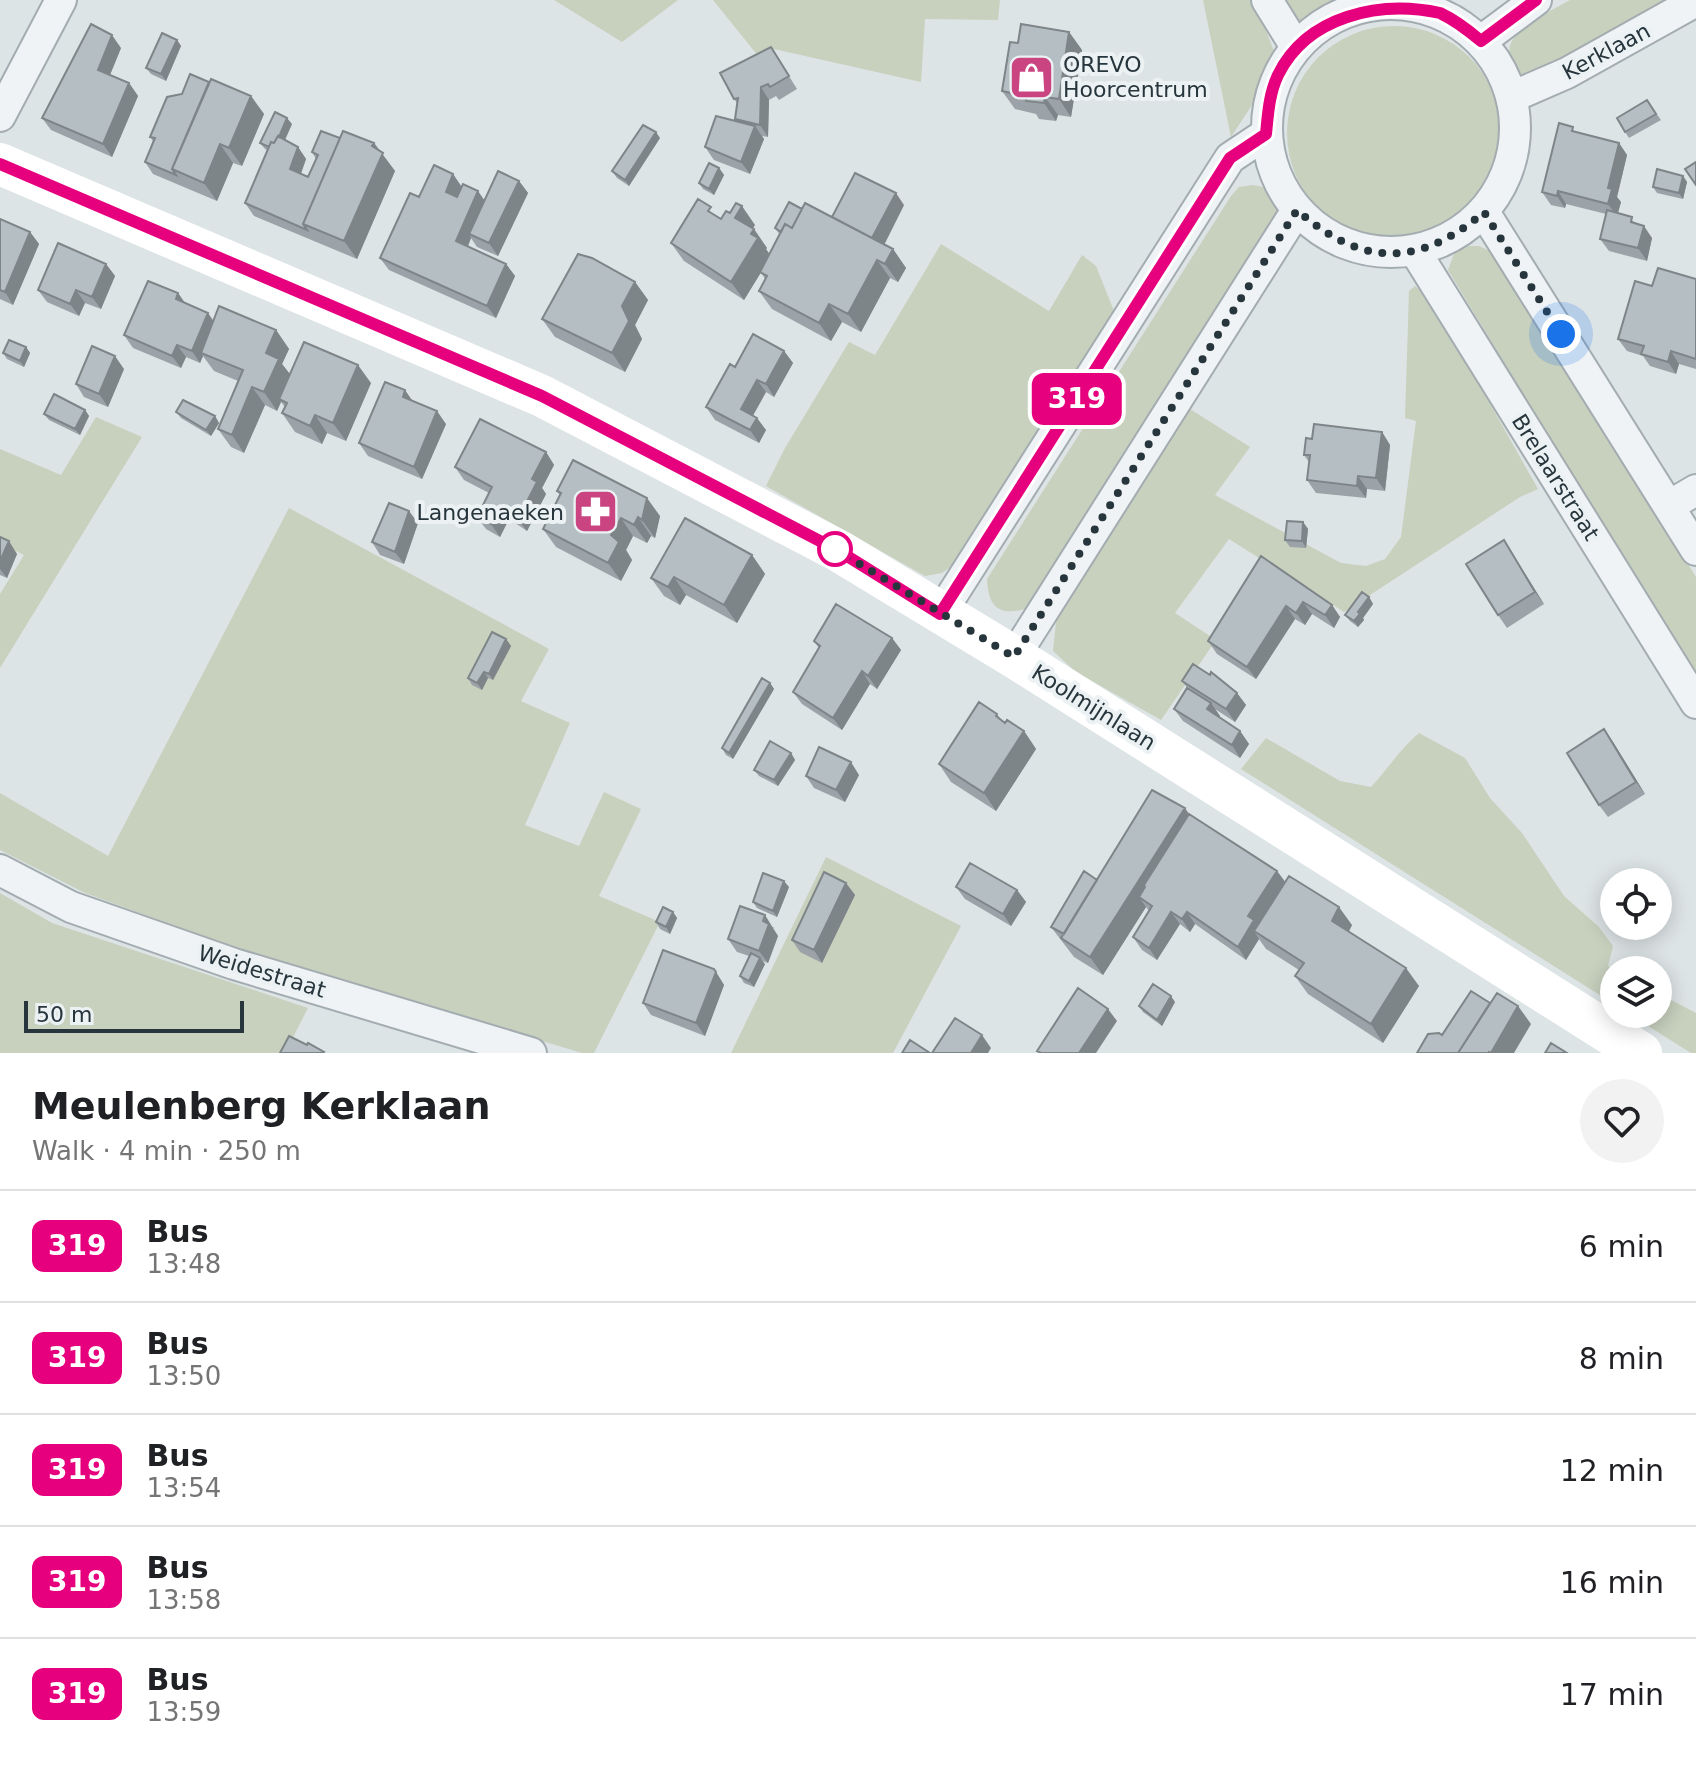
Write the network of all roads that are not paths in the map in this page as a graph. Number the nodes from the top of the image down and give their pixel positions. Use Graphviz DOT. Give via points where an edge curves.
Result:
graph roads {
  1 [pos="61,0"];
  2 [pos="1267,0"];
  3 [pos="1536,0"];
  4 [pos="1696,1"];
  5 [pos="1354,4"];
  6 [pos="1481,41"];
  7 [pos="1296,47"];
  8 [pos="1514,96"];
  9 [pos="0,116"];
  10 [pos="1266,134"];
  11 [pos="0,164"];
  12 [pos="1297,210"];
  13 [pos="1484,212"];
  14 [pos="1415,251"];
  15 [pos="1696,490"];
  16 [pos="1669,506"];
  17 [pos="1696,550"];
  18 [pos="940,614"];
  19 [pos="1014,657"];
  20 [pos="1696,703"];
  21 [pos="0,870"];
  22 [pos="531,1053"];
  23 [pos="1641,1053"];
  1 -- 9 [label="street"];
  2 -- 7 [label="street"];
  3 -- 6 [label="street"];
  4 -- 8 [label="street, Kerklaan" via="1567,73"];
  5 -- 6 [label="street" via="1398,4 1439,13"];
  5 -- 7 [label="street"];
  6 -- 8 [label="street"];
  7 -- 10 [label="street" via="1268,103"];
  8 -- 13 [label="street" via="1516,139 1508,174"];
  10 -- 12 [label="street" via="1273,169"];
  10 -- 18 [label="street" via="1230,158"];
  11 -- 18 [label="street, Koolmijnlaan" via="542,396 839,551"];
  12 -- 14 [label="street" via="1323,233 1352,247 1382,253"];
  12 -- 19 [label="street"];
  13 -- 14 [label="street" via="1459,234"];
  13 -- 16 [label="street"];
  14 -- 20 [label="street, Brelaarstraat"];
  15 -- 16 [label="street"];
  16 -- 17 [label="street"];
  18 -- 19 [label="street, Koolmijnlaan"];
  19 -- 23 [label="street, Koolmijnlaan"];
  21 -- 22 [label="street, Weidestraat" via="71,907 234,964"];
}
